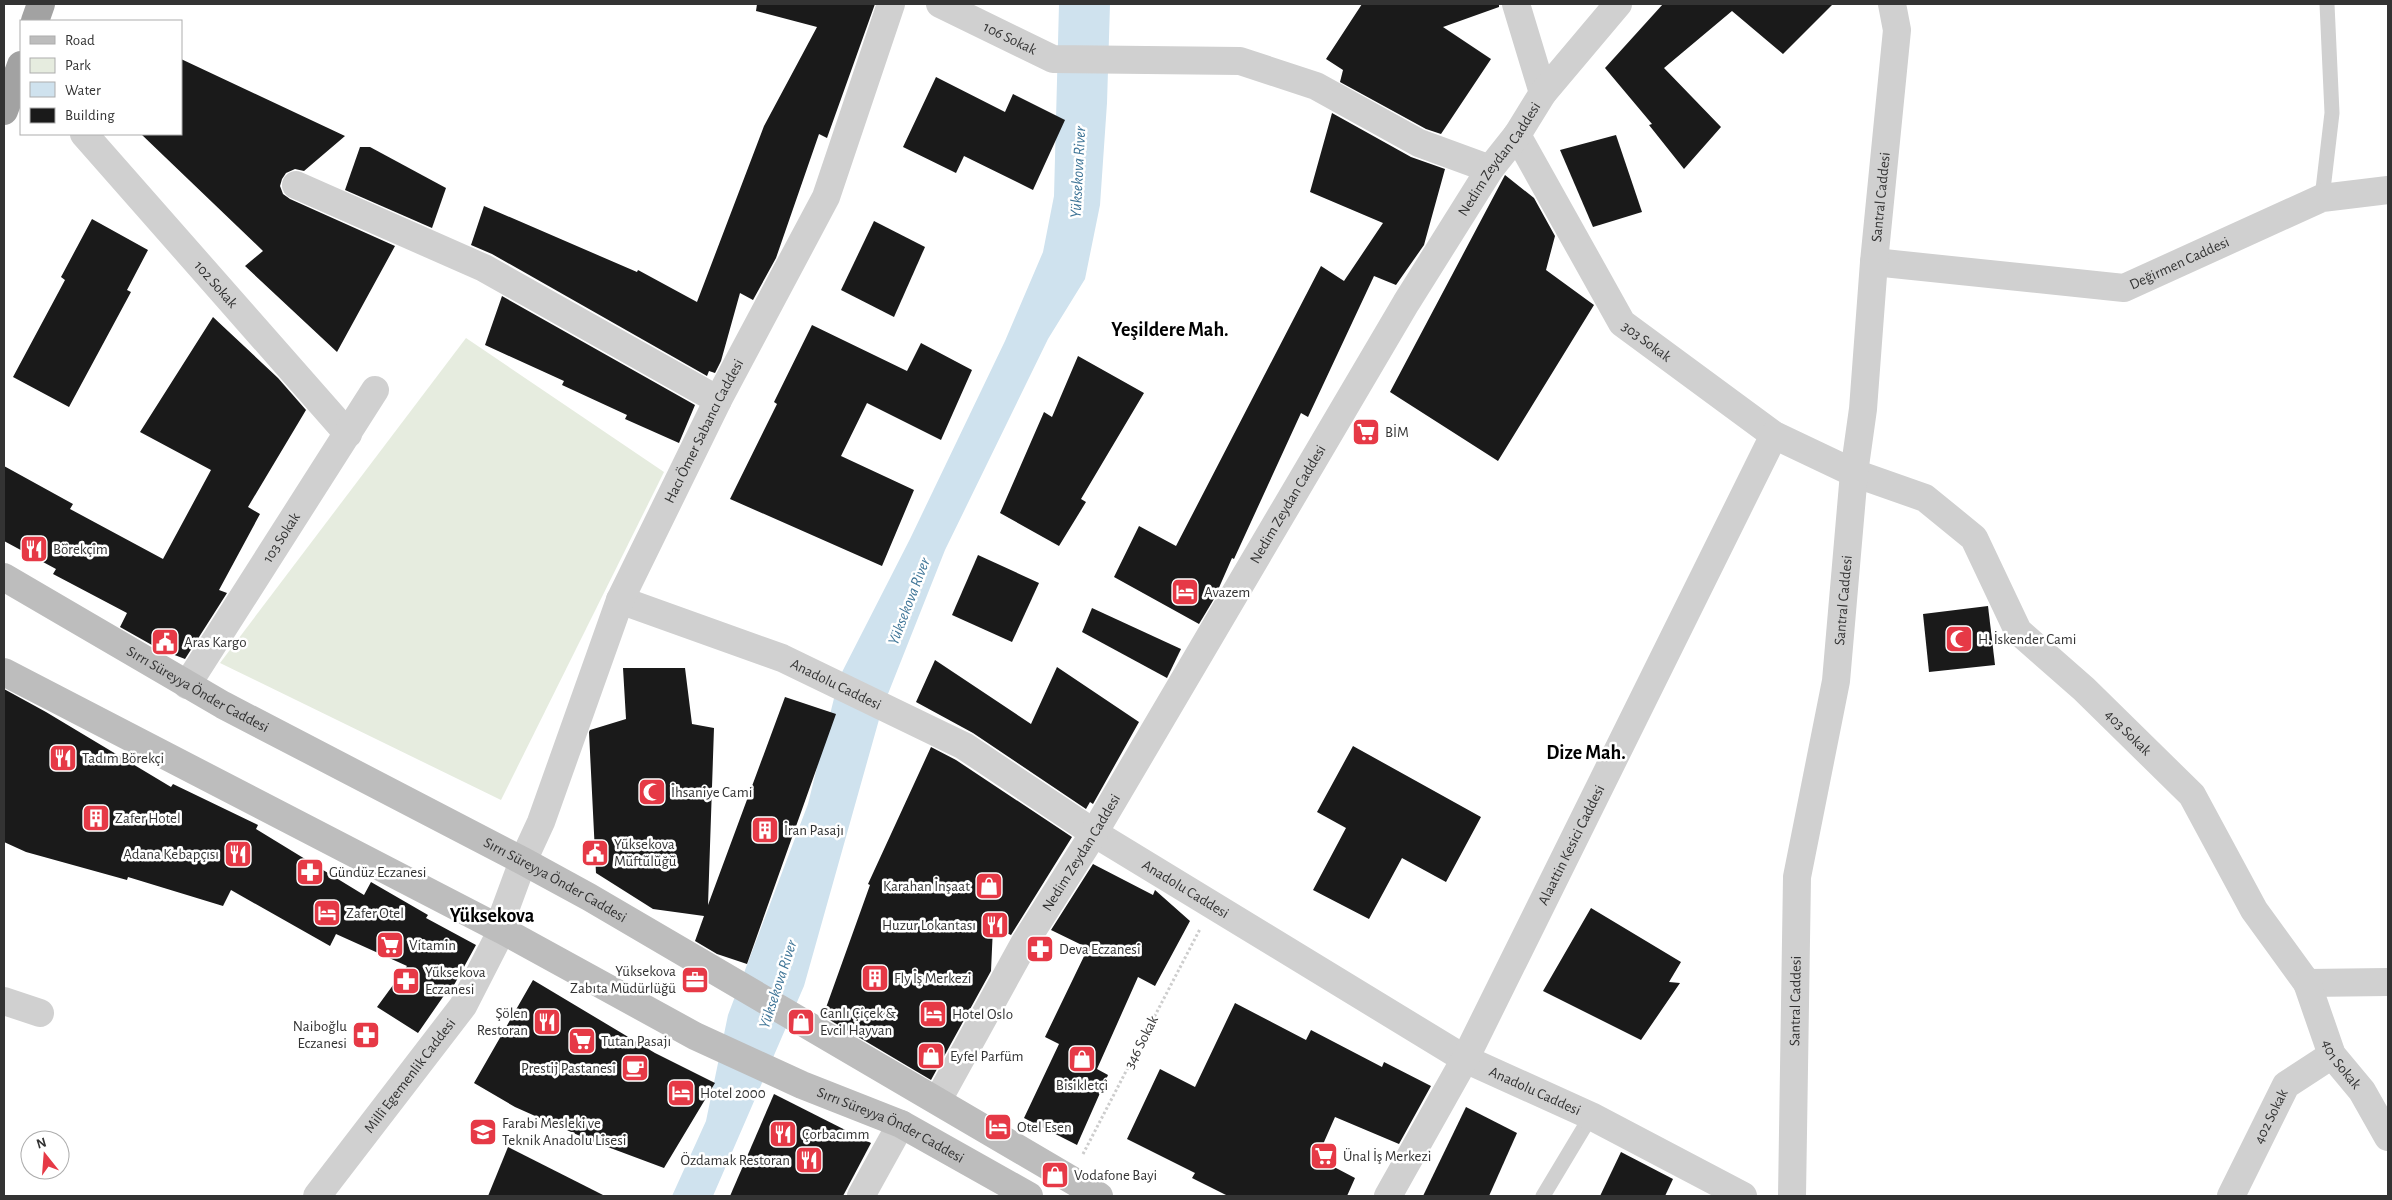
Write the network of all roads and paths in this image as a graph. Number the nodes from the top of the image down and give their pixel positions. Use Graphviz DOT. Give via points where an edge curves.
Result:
graph roads {
  1 [pos="41,4"];
  2 [pos="891,4"];
  3 [pos="940,4"];
  4 [pos="1516,4"];
  5 [pos="1618,4"];
  6 [pos="1892,4"];
  7 [pos="2327,4"];
  8 [pos="35,20"];
  9 [pos="20,68"];
  10 [pos="1543,93"];
  11 [pos="4,111"];
  12 [pos="85,135"];
  13 [pos="1517,135"];
  14 [pos="1490,169"];
  15 [pos="296,185"];
  16 [pos="2388,190"];
  17 [pos="2322,198"];
  18 [pos="1874,262"];
  19 [pos="375,390"];
  20 [pos="718,400"];
  21 [pos="348,434"];
  22 [pos="1774,435"];
  23 [pos="1854,472"];
  24 [pos="4,577"];
  25 [pos="620,600"];
  26 [pos="4,672"];
  27 [pos="187,685"];
  28 [pos="1094,832"];
  29 [pos="523,861"];
  30 [pos="1213,905"];
  31 [pos="502,924"];
  32 [pos="2388,982"];
  33 [pos="2307,983"];
  34 [pos="4,1001"];
  35 [pos="40,1013"];
  36 [pos="2332,1055"];
  37 [pos="1465,1059"];
  38 [pos="938,1100"];
  39 [pos="1591,1116"];
  40 [pos="901,1124"];
  41 [pos="2388,1137"];
  42 [pos="1070,1179"];
  43 [pos="317,1196"];
  44 [pos="861,1196"];
  45 [pos="1029,1196"];
  46 [pos="1099,1196"];
  47 [pos="1388,1196"];
  48 [pos="1543,1196"];
  49 [pos="1743,1196"];
  50 [pos="1792,1196"];
  51 [pos="2231,1196"];
  1 -- 8 [label="highway"];
  2 -- 20 [label="street, Hacı Ömer Sabancı Caddesi" via="826,197"];
  3 -- 14 [label="street, 106 Sokak" via="1053,60 1240,61 1316,86 1419,143"];
  4 -- 10 [label="street"];
  5 -- 10 [label="street, Nedim Zeydan Caddesi"];
  6 -- 18 [label="street, Santral Caddesi" via="1896,30"];
  7 -- 17 [label="lane" via="2332,113"];
  9 -- 11 [label="highway"];
  10 -- 13 [label="street, Nedim Zeydan Caddesi"];
  12 -- 21 [label="street, 102 Sokak"];
  13 -- 14 [label="street, Nedim Zeydan Caddesi"];
  13 -- 22 [label="street, 303 Sokak" via="1622,323"];
  14 -- 28 [label="street, Nedim Zeydan Caddesi" via="1406,303"];
  15 -- 20 [label="street" via="484,268"];
  16 -- 17 [label="street, Değirmen Caddesi"];
  17 -- 18 [label="street, Değirmen Caddesi" via="2124,288"];
  18 -- 23 [label="street, Santral Caddesi" via="1863,409"];
  19 -- 21 [label="street, 103 Sokak"];
  20 -- 25 [label="street, Hacı Ömer Sabancı Caddesi"];
  21 -- 27 [label="street, 103 Sokak"];
  22 -- 23 [label="street, 303 Sokak"];
  22 -- 37 [label="street, Alaattin Kesici Caddesi"];
  23 -- 33 [label="street, 403 Sokak" via="1925,498 1974,538 2018,631 2084,689 2192,795 2254,910"];
  23 -- 50 [label="street, Santral Caddesi" via="1836,681 1796,877"];
  24 -- 27 [label="main road, Sırrı Süreyya Önder Caddesi"];
  25 -- 28 [label="street, Anadolu Caddesi" via="782,658 964,746"];
  25 -- 29 [label="street, Hacı Ömer Sabancı Caddesi" via="541,822"];
  26 -- 31 [label="main road, Sırrı Süreyya Önder Caddesi"];
  27 -- 29 [label="main road, Sırrı Süreyya Önder Caddesi"];
  28 -- 30 [label="street, Anadolu Caddesi"];
  28 -- 38 [label="street, Nedim Zeydan Caddesi" via="1025,942"];
  29 -- 31 [label="street, Millî Egemenlik Caddesi"];
  29 -- 38 [label="main road, Sırrı Süreyya Önder Caddesi"];
  30 -- 37 [label="street, Anadolu Caddesi"];
  30 -- 42 [label="path, 346 Sokak"];
  31 -- 40 [label="main road, Sırrı Süreyya Önder Caddesi" via="694,1036 802,1085"];
  31 -- 43 [label="street, Millî Egemenlik Caddesi" via="463,1006"];
  32 -- 33 [label="street"];
  33 -- 36 [label="street, 401 Sokak"];
  34 -- 35 [label="street"];
  36 -- 41 [label="street, 401 Sokak" via="2362,1091"];
  36 -- 51 [label="street, 402 Sokak" via="2286,1085"];
  37 -- 39 [label="street, Anadolu Caddesi"];
  37 -- 47 [label="street, Alaattin Kesici Caddesi"];
  38 -- 42 [label="main road, Sırrı Süreyya Önder Caddesi"];
  39 -- 48 [label="lane"];
  39 -- 49 [label="street, Anadolu Caddesi"];
  40 -- 44 [label="street"];
  40 -- 45 [label="main road, Sırrı Süreyya Önder Caddesi"];
  42 -- 46 [label="main road, Sırrı Süreyya Önder Caddesi"];
}
